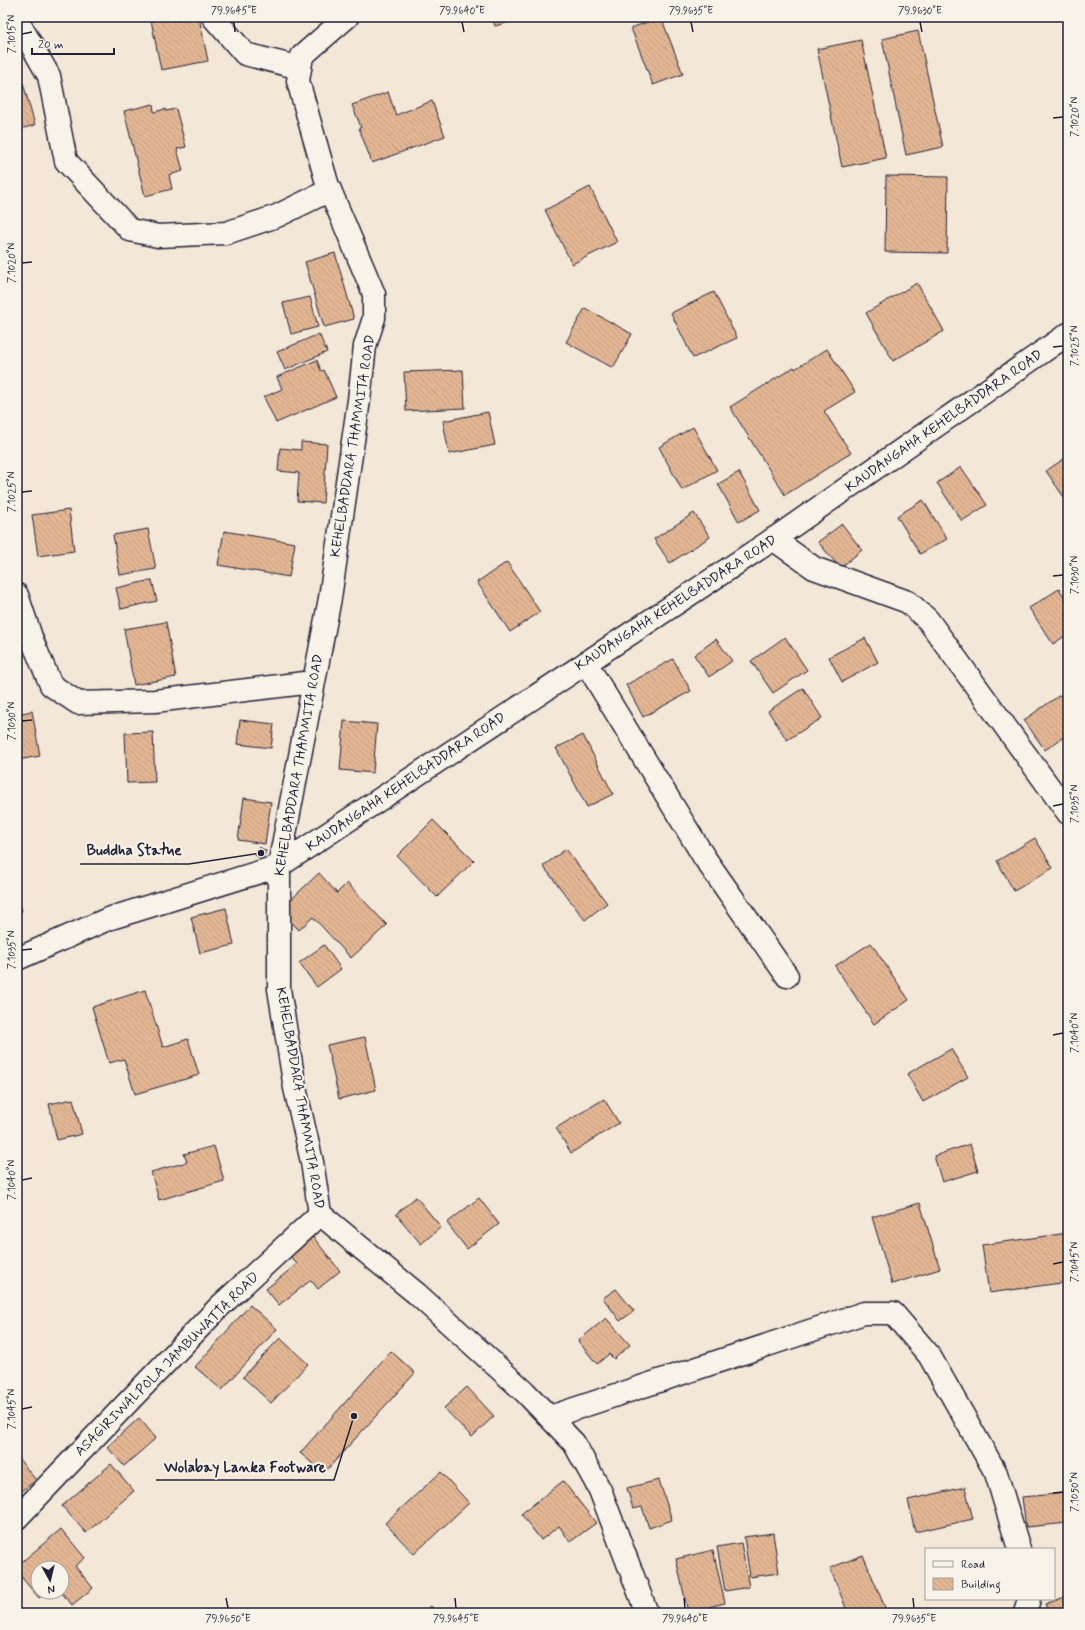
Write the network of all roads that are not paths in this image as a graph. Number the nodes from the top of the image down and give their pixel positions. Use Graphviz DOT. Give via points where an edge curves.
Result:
graph roads {
  1 [pos="213,17"];
  2 [pos="347,17"];
  3 [pos="17,23"];
  4 [pos="300,68"];
  5 [pos="330,190"];
  6 [pos="1068,334"];
  7 [pos="773,539"];
  8 [pos="17,595"];
  9 [pos="586,663"];
  10 [pos="313,682"];
  11 [pos="1068,813"];
  12 [pos="279,866"];
  13 [pos="17,959"];
  14 [pos="786,976"];
  15 [pos="320,1214"];
  16 [pos="550,1417"];
  17 [pos="17,1518"];
  18 [pos="1019,1548"];
  19 [pos="1029,1600"];
  20 [pos="647,1613"];
  21 [pos="1025,1613"];
  1 -- 4 [label="street" via="245,54"];
  2 -- 4 [label="street, KEHELBADDARA THAMMITA ROAD" via="302,56"];
  3 -- 5 [label="street" via="49,76 66,162 130,230 158,236 226,233 277,216"];
  4 -- 5 [label="street, KEHELBADDARA THAMMITA ROAD" via="298,81"];
  5 -- 10 [label="street, KEHELBADDARA THAMMITA ROAD" via="374,294 374,318 365,346 330,598"];
  6 -- 7 [label="street, KAUDANGAHA KEHELBADDARA ROAD"];
  7 -- 9 [label="street, KAUDANGAHA KEHELBADDARA ROAD"];
  7 -- 11 [label="street" via="814,568 908,602 928,620"];
  8 -- 10 [label="street" via="51,685 78,703 155,701"];
  9 -- 12 [label="street, KAUDANGAHA KEHELBADDARA ROAD"];
  9 -- 14 [label="street" via="704,857"];
  10 -- 12 [label="street, KEHELBADDARA THAMMITA ROAD"];
  12 -- 13 [label="street, KAUDANGAHA KEHELBADDARA ROAD" via="108,919"];
  12 -- 15 [label="street, KEHELBADDARA THAMMITA ROAD" via="279,989 295,1088 312,1162"];
  15 -- 16 [label="street, KEHELBADDARA THAMMITA ROAD" via="417,1294 526,1392"];
  15 -- 17 [label="street, ASAGIRIWALPOLA JAMBUWATTA ROAD" via="219,1307"];
  16 -- 18 [label="street" via="864,1313 893,1314 930,1355 996,1473"];
  16 -- 20 [label="street, KEHELBADDARA THAMMITA ROAD" via="574,1443 600,1490"];
  19 -- 21 [label="street"];
}
